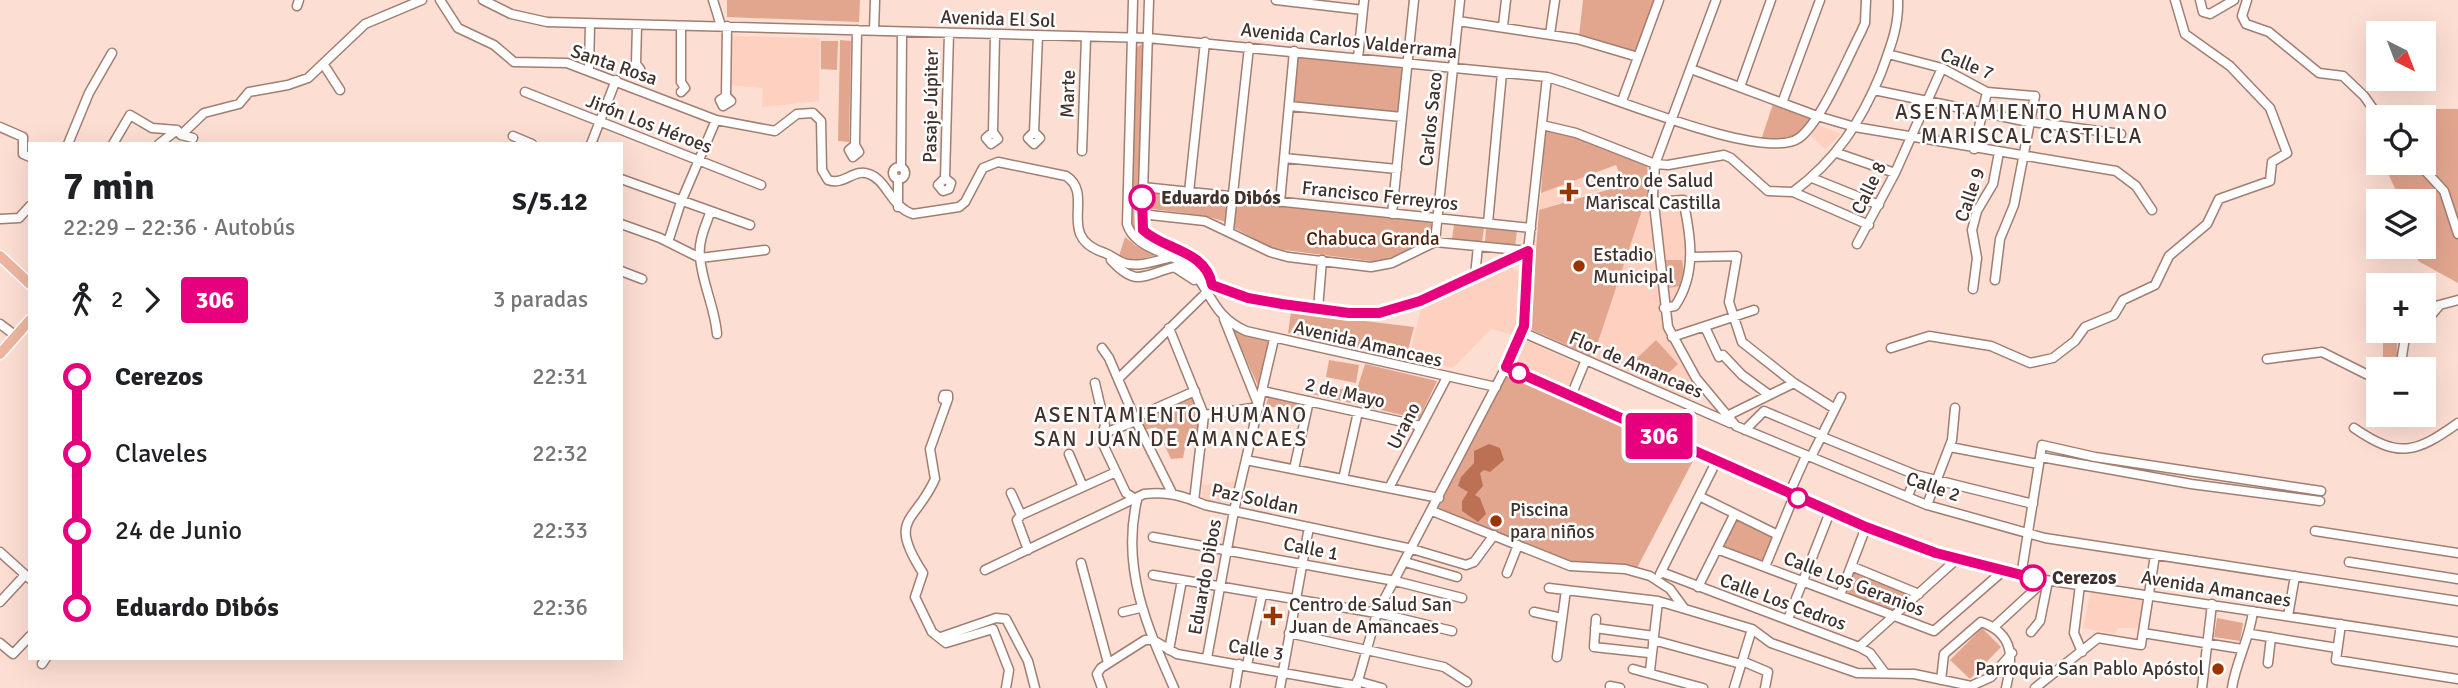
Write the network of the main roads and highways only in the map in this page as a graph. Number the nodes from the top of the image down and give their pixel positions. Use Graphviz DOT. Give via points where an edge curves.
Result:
graph roads {
  1 [pos="0,256"];
  2 [pos="28,282"];
  3 [pos="28,322"];
  4 [pos="0,354"];
  1 -- 2 [label="main road"];
  3 -- 4 [label="main road"];
}
